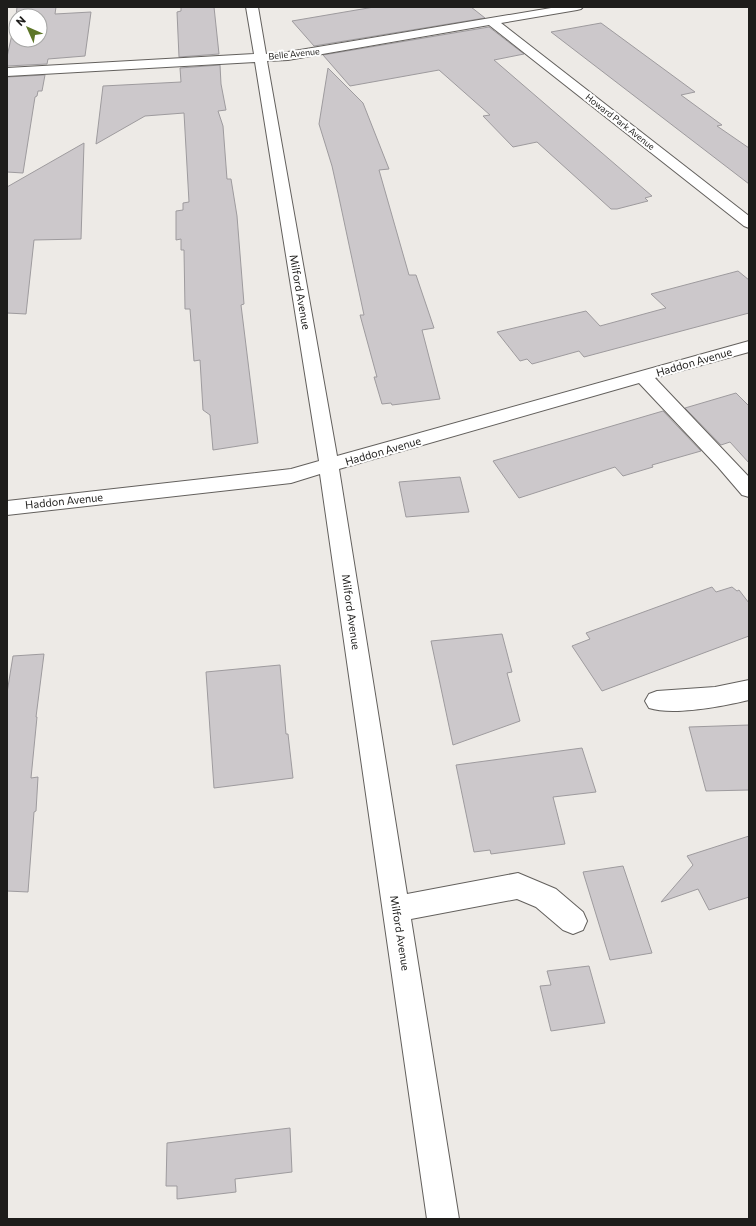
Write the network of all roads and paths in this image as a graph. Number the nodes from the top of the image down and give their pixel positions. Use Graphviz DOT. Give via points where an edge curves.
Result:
graph roads {
  1 [pos="252,7"];
  2 [pos="572,7"];
  3 [pos="491,21"];
  4 [pos="260,58"];
  5 [pos="7,72"];
  6 [pos="749,223"];
  7 [pos="749,346"];
  8 [pos="643,376"];
  9 [pos="329,466"];
  10 [pos="749,490"];
  11 [pos="7,508"];
  12 [pos="749,690"];
  13 [pos="657,701"];
  14 [pos="396,909"];
  15 [pos="573,921"];
  16 [pos="442,1219"];
  1 -- 4 [label="street, Milford Avenue"];
  2 -- 3 [label="street, Belle Avenue"];
  3 -- 4 [label="street, Belle Avenue" via="308,54"];
  3 -- 6 [label="street, Howard Park Avenue"];
  4 -- 5 [label="street, Belle Avenue"];
  4 -- 9 [label="street, Milford Avenue"];
  7 -- 8 [label="street, Haddon Avenue"];
  8 -- 9 [label="street, Haddon Avenue"];
  8 -- 10 [label="street"];
  9 -- 11 [label="street, Haddon Avenue" via="292,476"];
  9 -- 14 [label="street, Milford Avenue"];
  12 -- 13 [label="street" via="697,699"];
  14 -- 15 [label="street" via="518,886 546,898"];
  14 -- 16 [label="street, Milford Avenue"];
}
